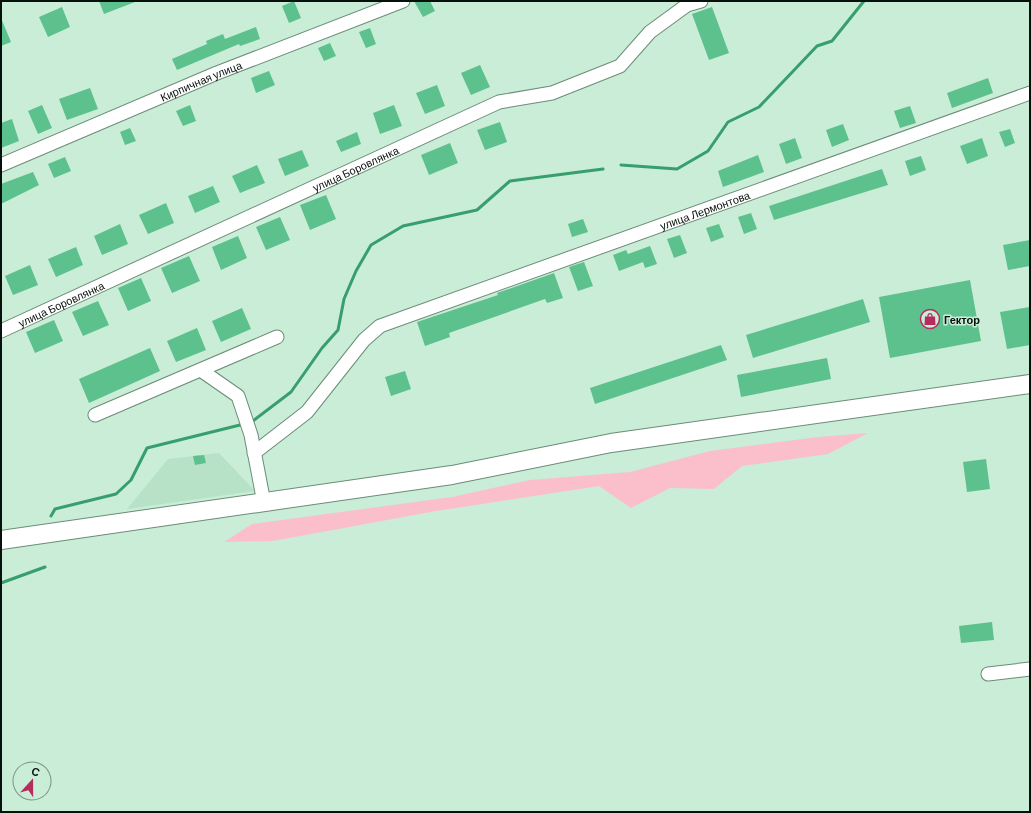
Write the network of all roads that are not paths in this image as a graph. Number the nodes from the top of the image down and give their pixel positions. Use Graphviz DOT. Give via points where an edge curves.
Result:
graph roads {
  1 [pos="403,1"];
  2 [pos="701,1"];
  3 [pos="1030,93"];
  4 [pos="1,165"];
  5 [pos="1,331"];
  6 [pos="277,337"];
  7 [pos="202,371"];
  8 [pos="1030,384"];
  9 [pos="95,415"];
  10 [pos="254,453"];
  11 [pos="264,503"];
  12 [pos="1,540"];
  13 [pos="1030,669"];
  14 [pos="988,674"];
  1 -- 4 [label="street, Кирпичная улица" via="217,73"];
  2 -- 5 [label="street, улица Боровлянка" via="687,4 650,32 620,66 552,94 499,102"];
  3 -- 10 [label="street, улица Лермонтова" via="380,326 364,340 307,412"];
  6 -- 7 [label="street"];
  7 -- 9 [label="street"];
  7 -- 10 [label="street" via="238,396"];
  8 -- 11 [label="main road" via="611,443 452,475"];
  10 -- 11 [label="street"];
  11 -- 12 [label="main road"];
  13 -- 14 [label="street"];
}
